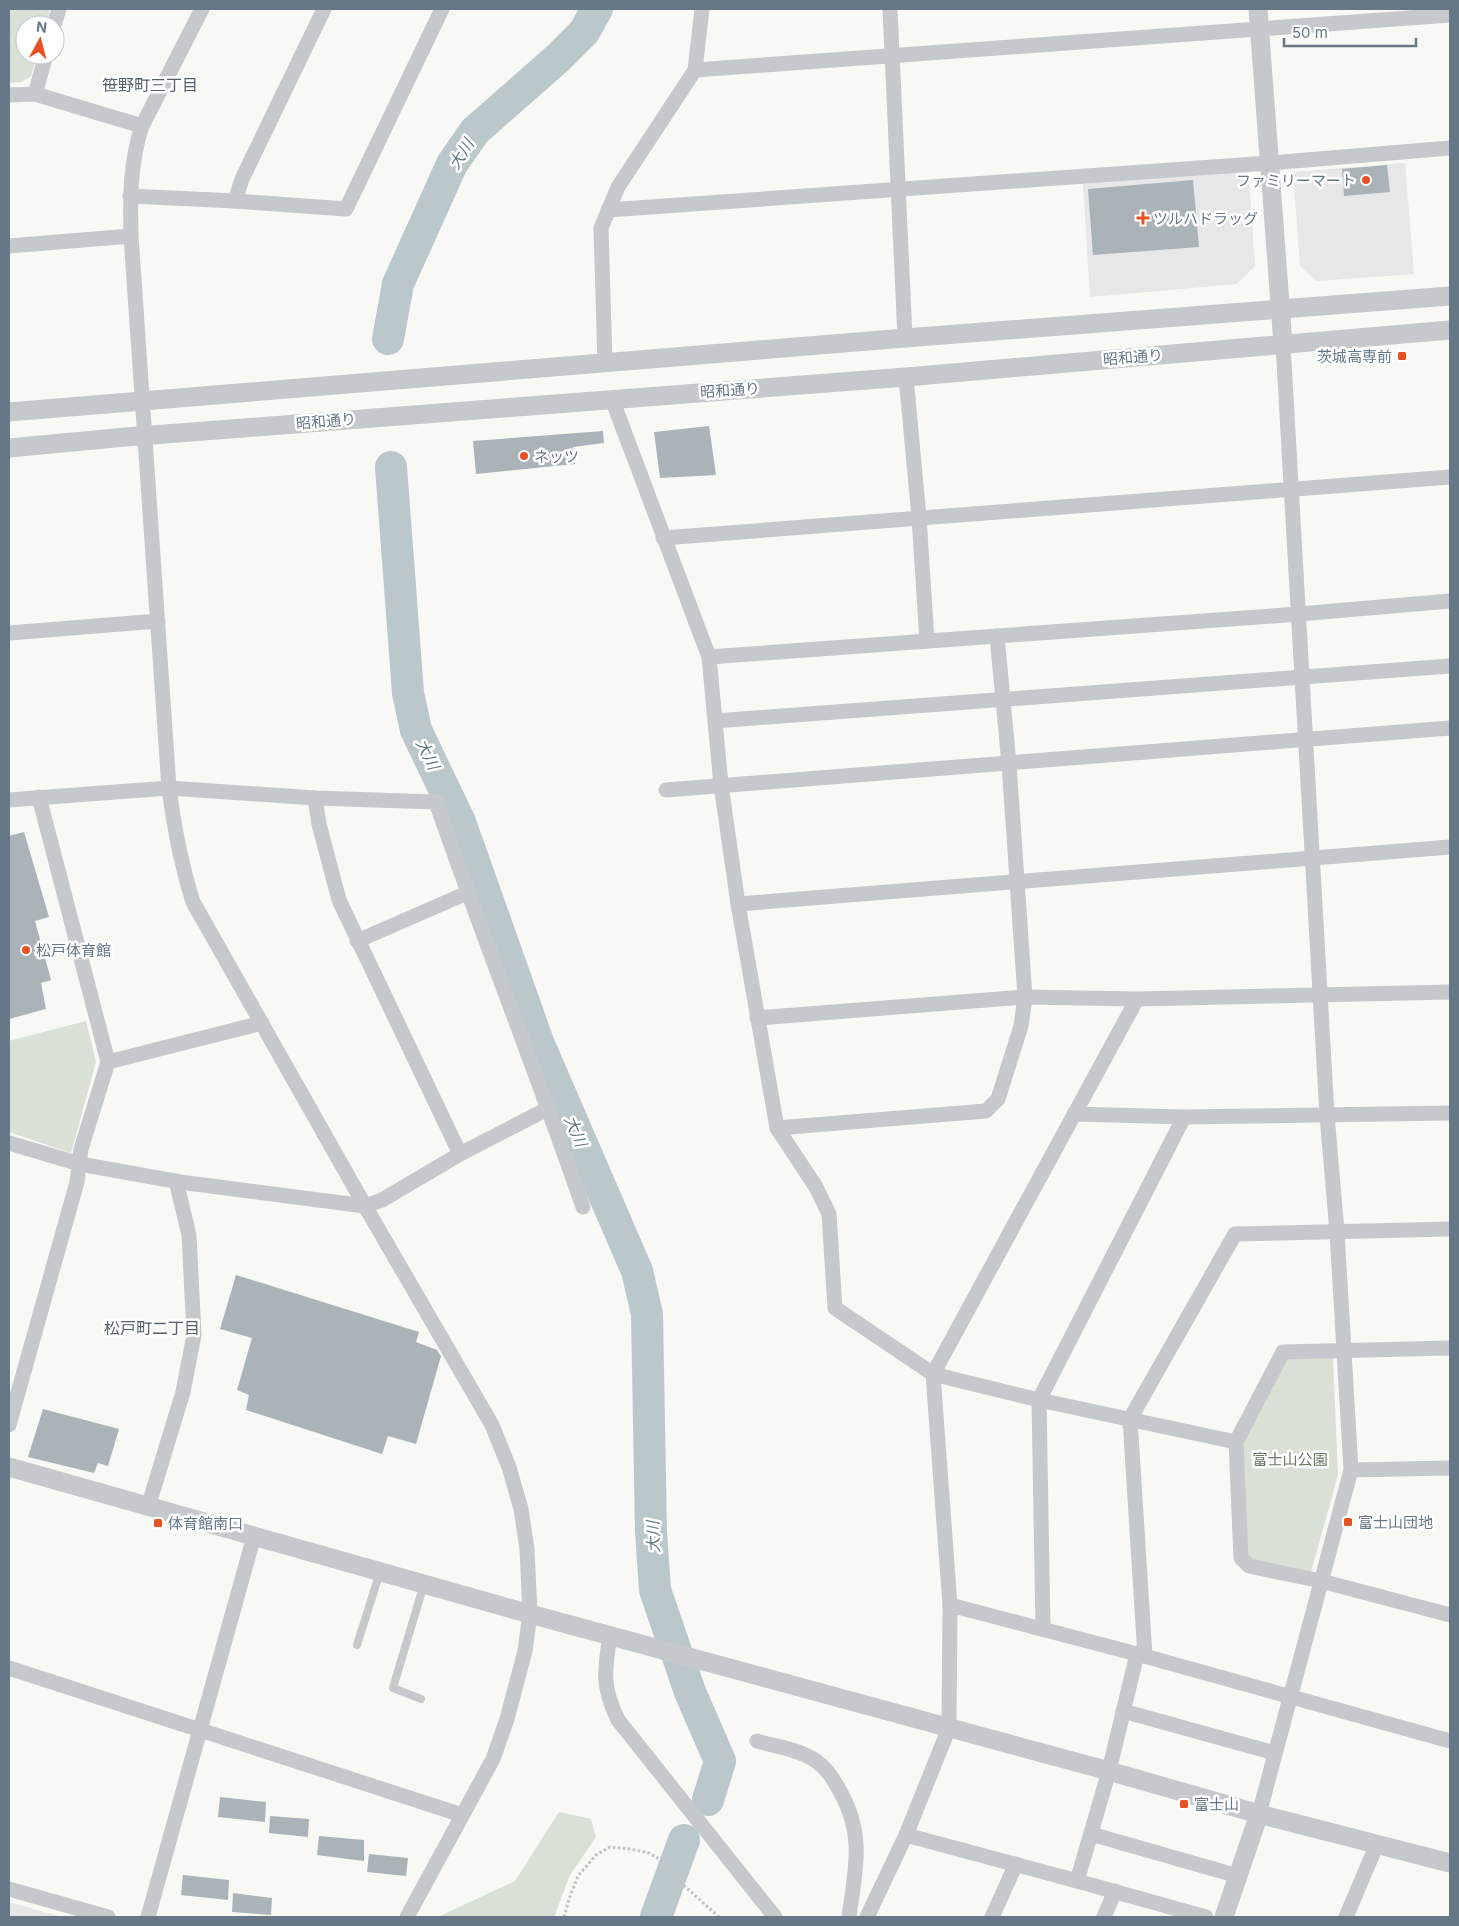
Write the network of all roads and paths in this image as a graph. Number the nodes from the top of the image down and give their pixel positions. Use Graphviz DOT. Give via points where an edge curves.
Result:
graph roads {
  1 [pos="202,9"];
  2 [pos="324,9"];
  3 [pos="442,9"];
  4 [pos="702,9"];
  5 [pos="890,9"];
  6 [pos="1258,9"];
  7 [pos="1450,15"];
  8 [pos="1259,29"];
  9 [pos="892,57"];
  10 [pos="43,65"];
  11 [pos="695,70"];
  12 [pos="35,94"];
  13 [pos="9,95"];
  14 [pos="142,126"];
  15 [pos="1450,148"];
  16 [pos="1268,163"];
  17 [pos="898,190"];
  18 [pos="130,196"];
  19 [pos="236,200"];
  20 [pos="608,210"];
  21 [pos="131,236"];
  22 [pos="9,246"];
  23 [pos="1450,296"];
  24 [pos="1280,310"];
  25 [pos="1450,330"];
  26 [pos="905,338"];
  27 [pos="1283,344"];
  28 [pos="605,364"];
  29 [pos="906,377"];
  30 [pos="612,398"];
  31 [pos="143,400"];
  32 [pos="9,412"];
  33 [pos="145,436"];
  34 [pos="9,448"];
  35 [pos="1450,477"];
  36 [pos="1290,489"];
  37 [pos="919,517"];
  38 [pos="663,538"];
  39 [pos="1450,601"];
  40 [pos="1298,614"];
  41 [pos="158,621"];
  42 [pos="9,633"];
  43 [pos="997,636"];
  44 [pos="927,641"];
  45 [pos="709,657"];
  46 [pos="1450,666"];
  47 [pos="1302,676"];
  48 [pos="1003,699"];
  49 [pos="715,721"];
  50 [pos="1450,728"];
  51 [pos="1306,738"];
  52 [pos="1008,764"];
  53 [pos="720,785"];
  54 [pos="169,788"];
  55 [pos="666,790"];
  56 [pos="39,797"];
  57 [pos="315,798"];
  58 [pos="9,800"];
  59 [pos="1450,847"];
  60 [pos="1314,858"];
  61 [pos="1017,880"];
  62 [pos="467,893"];
  63 [pos="738,904"];
  64 [pos="357,941"];
  65 [pos="1450,992"];
  66 [pos="1322,995"];
  67 [pos="1025,998"];
  68 [pos="1137,999"];
  69 [pos="757,1018"];
  70 [pos="262,1023"];
  71 [pos="108,1062"];
  72 [pos="549,1108"];
  73 [pos="1450,1113"];
  74 [pos="1074,1114"];
  75 [pos="1328,1115"];
  76 [pos="1184,1117"];
  77 [pos="777,1128"];
  78 [pos="9,1143"];
  79 [pos="460,1154"];
  80 [pos="80,1164"];
  81 [pos="176,1181"];
  82 [pos="364,1206"];
  83 [pos="583,1207"];
  84 [pos="1450,1229"];
  85 [pos="1337,1232"];
  86 [pos="1450,1348"];
  87 [pos="1343,1350"];
  88 [pos="933,1374"];
  89 [pos="1038,1400"];
  90 [pos="1130,1420"];
  91 [pos="9,1425"];
  92 [pos="1236,1442"];
  93 [pos="9,1467"];
  94 [pos="1450,1468"];
  95 [pos="1351,1470"];
  96 [pos="148,1507"];
  97 [pos="254,1536"];
  98 [pos="380,1572"];
  99 [pos="1321,1581"];
  100 [pos="424,1584"];
  101 [pos="950,1605"];
  102 [pos="530,1614"];
  103 [pos="1450,1615"];
  104 [pos="1043,1629"];
  105 [pos="610,1636"];
  106 [pos="357,1645"];
  107 [pos="1141,1655"];
  108 [pos="9,1668"];
  109 [pos="1290,1696"];
  110 [pos="421,1699"];
  111 [pos="1123,1711"];
  112 [pos="949,1728"];
  113 [pos="199,1730"];
  114 [pos="1450,1740"];
  115 [pos="756,1741"];
  116 [pos="1275,1752"];
  117 [pos="1109,1771"];
  118 [pos="1259,1814"];
  119 [pos="462,1815"];
  120 [pos="1091,1834"];
  121 [pos="906,1835"];
  122 [pos="1376,1844"];
  123 [pos="1450,1863"];
  124 [pos="1016,1864"];
  125 [pos="1238,1876"];
  126 [pos="1077,1881"];
  127 [pos="9,1889"];
  128 [pos="1115,1891"];
  129 [pos="108,1917"];
  130 [pos="148,1917"];
  131 [pos="407,1917"];
  132 [pos="564,1917"];
  133 [pos="719,1917"];
  134 [pos="775,1917"];
  135 [pos="849,1917"];
  136 [pos="867,1917"];
  137 [pos="992,1917"];
  138 [pos="1104,1917"];
  139 [pos="1206,1917"];
  140 [pos="1224,1917"];
  141 [pos="1346,1917"];
  1 -- 14 [label="street"];
  2 -- 19 [label="street" via="242,179"];
  3 -- 19 [label="street" via="346,209"];
  4 -- 11 [label="street"];
  5 -- 9 [label="street"];
  6 -- 8 [label="street"];
  7 -- 8 [label="street"];
  8 -- 9 [label="street"];
  8 -- 16 [label="street"];
  9 -- 11 [label="street"];
  9 -- 17 [label="street"];
  10 -- 12 [label="street"];
  11 -- 20 [label="street" via="618,188"];
  12 -- 13 [label="street"];
  12 -- 14 [label="street"];
  14 -- 18 [label="street" via="135,147"];
  15 -- 16 [label="street"];
  16 -- 17 [label="street"];
  16 -- 24 [label="street"];
  17 -- 20 [label="street"];
  17 -- 26 [label="street"];
  18 -- 19 [label="street"];
  18 -- 21 [label="street"];
  20 -- 28 [label="street" via="601,228"];
  21 -- 22 [label="street"];
  21 -- 31 [label="street"];
  23 -- 24 [label="street"];
  24 -- 26 [label="street"];
  24 -- 27 [label="street"];
  25 -- 27 [label="street, 昭和通り"];
  26 -- 28 [label="street"];
  27 -- 29 [label="street, 昭和通り"];
  27 -- 36 [label="street"];
  28 -- 31 [label="street"];
  29 -- 30 [label="street, 昭和通り"];
  29 -- 37 [label="street"];
  30 -- 33 [label="street, 昭和通り"];
  30 -- 38 [label="street"];
  31 -- 32 [label="street"];
  31 -- 33 [label="street"];
  33 -- 34 [label="street, 昭和通り"];
  33 -- 41 [label="street"];
  35 -- 36 [label="street"];
  36 -- 37 [label="street"];
  36 -- 40 [label="street"];
  37 -- 38 [label="street"];
  37 -- 44 [label="street"];
  38 -- 45 [label="street"];
  39 -- 40 [label="street"];
  40 -- 43 [label="street"];
  40 -- 47 [label="street"];
  41 -- 42 [label="street"];
  41 -- 54 [label="street"];
  43 -- 44 [label="street"];
  43 -- 48 [label="street"];
  44 -- 45 [label="street"];
  45 -- 49 [label="street"];
  46 -- 47 [label="street"];
  47 -- 48 [label="street"];
  47 -- 51 [label="street"];
  48 -- 49 [label="street"];
  48 -- 52 [label="street"];
  49 -- 53 [label="street"];
  50 -- 51 [label="street"];
  51 -- 52 [label="street"];
  51 -- 60 [label="street"];
  52 -- 53 [label="street"];
  52 -- 61 [label="street"];
  53 -- 55 [label="street"];
  53 -- 63 [label="street"];
  54 -- 56 [label="street"];
  54 -- 57 [label="street"];
  54 -- 70 [label="street" via="183,872 193,902"];
  56 -- 58 [label="street"];
  56 -- 71 [label="street"];
  57 -- 62 [label="street" via="436,802"];
  57 -- 64 [label="street" via="339,900"];
  59 -- 60 [label="street"];
  60 -- 61 [label="street"];
  60 -- 66 [label="street"];
  61 -- 63 [label="street"];
  61 -- 67 [label="street"];
  62 -- 64 [label="street"];
  62 -- 72 [label="street"];
  63 -- 69 [label="street"];
  64 -- 79 [label="street"];
  65 -- 66 [label="street"];
  66 -- 68 [label="street"];
  66 -- 75 [label="street"];
  67 -- 68 [label="street"];
  67 -- 69 [label="street"];
  67 -- 77 [label="street" via="1021,1026 998,1098 986,1111"];
  68 -- 74 [label="street"];
  69 -- 77 [label="street"];
  70 -- 71 [label="street"];
  70 -- 82 [label="street"];
  71 -- 80 [label="street" via="81,1149"];
  72 -- 79 [label="street"];
  72 -- 83 [label="street"];
  73 -- 75 [label="street"];
  74 -- 76 [label="street"];
  74 -- 88 [label="street"];
  75 -- 76 [label="street"];
  75 -- 85 [label="street"];
  76 -- 89 [label="street"];
  77 -- 88 [label="street" via="816,1187 829,1214 835,1308"];
  78 -- 80 [label="street"];
  79 -- 82 [label="street" via="382,1200"];
  80 -- 81 [label="street"];
  80 -- 91 [label="street"];
  81 -- 82 [label="street"];
  81 -- 96 [label="street" via="189,1235 194,1335 183,1392"];
  82 -- 102 [label="street" via="492,1425 510,1467 527,1550"];
  84 -- 85 [label="street"];
  85 -- 87 [label="street"];
  85 -- 90 [label="street" via="1235,1234"];
  86 -- 87 [label="street"];
  87 -- 92 [label="street" via="1283,1352"];
  87 -- 95 [label="street"];
  88 -- 89 [label="street"];
  88 -- 101 [label="street"];
  89 -- 90 [label="street"];
  89 -- 104 [label="street"];
  90 -- 92 [label="street"];
  90 -- 107 [label="street"];
  92 -- 99 [label="street" via="1242,1558 1249,1566"];
  93 -- 96 [label="street"];
  94 -- 95 [label="street"];
  95 -- 99 [label="street"];
  96 -- 97 [label="street"];
  97 -- 98 [label="street"];
  97 -- 113 [label="street"];
  98 -- 100 [label="street"];
  98 -- 106 [label="lane"];
  99 -- 103 [label="street"];
  99 -- 109 [label="street"];
  100 -- 102 [label="street"];
  100 -- 110 [label="lane" via="393,1688"];
  101 -- 104 [label="street"];
  101 -- 112 [label="street"];
  102 -- 105 [label="street"];
  102 -- 119 [label="street" via="526,1651 507,1719 493,1759"];
  104 -- 107 [label="street"];
  105 -- 112 [label="street"];
  105 -- 134 [label="street" via="605,1682 609,1702 618,1720"];
  107 -- 109 [label="street"];
  107 -- 111 [label="street"];
  108 -- 113 [label="street"];
  109 -- 114 [label="street"];
  109 -- 116 [label="street"];
  111 -- 116 [label="street"];
  111 -- 117 [label="street"];
  112 -- 117 [label="street"];
  112 -- 121 [label="street"];
  113 -- 119 [label="street"];
  113 -- 130 [label="street"];
  115 -- 135 [label="street" via="801,1754 821,1765 836,1782 856,1830 857,1851"];
  116 -- 118 [label="street"];
  117 -- 118 [label="street"];
  117 -- 120 [label="street"];
  118 -- 122 [label="street"];
  118 -- 125 [label="street"];
  119 -- 131 [label="street"];
  120 -- 125 [label="street"];
  120 -- 126 [label="street"];
  121 -- 124 [label="street"];
  121 -- 136 [label="street"];
  122 -- 123 [label="street"];
  122 -- 141 [label="street"];
  124 -- 126 [label="street"];
  124 -- 137 [label="street"];
  125 -- 140 [label="street"];
  126 -- 128 [label="street"];
  127 -- 129 [label="street"];
  128 -- 138 [label="street"];
  128 -- 139 [label="street"];
  132 -- 133 [label="path" via="578,1876 596,1855 610,1847 649,1853 666,1863 679,1880"];
}
